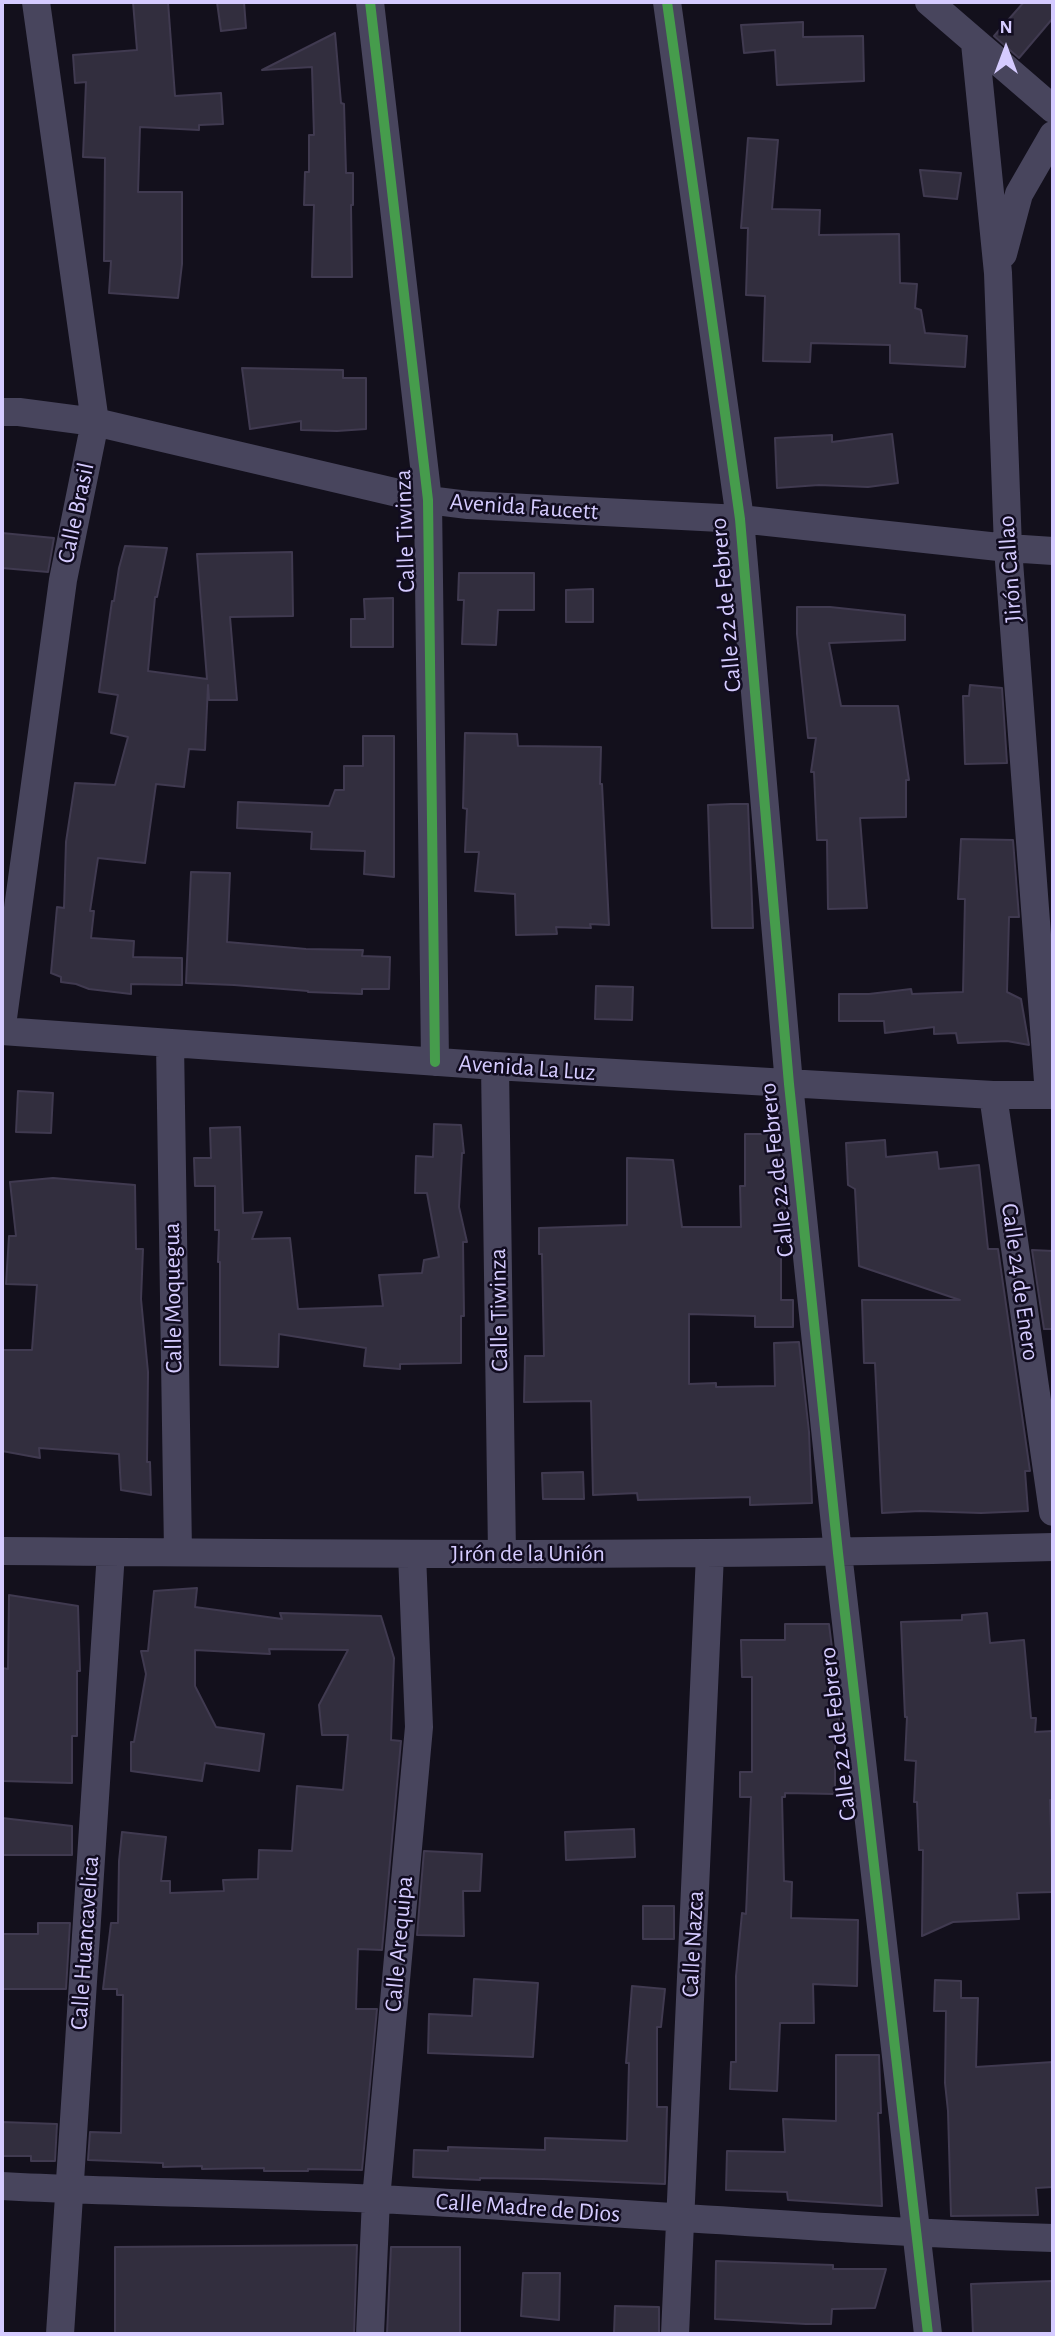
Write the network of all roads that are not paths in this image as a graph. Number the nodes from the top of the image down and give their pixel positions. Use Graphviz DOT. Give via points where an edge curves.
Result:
graph roads {
  1 [pos="36,2"];
  2 [pos="370,2"];
  3 [pos="667,2"];
  4 [pos="929,2"];
  5 [pos="975,43"];
  6 [pos="1053,109"];
  7 [pos="1053,135"];
  8 [pos="998,273"];
  9 [pos="2,412"];
  10 [pos="95,422"];
  11 [pos="428,500"];
  12 [pos="740,519"];
  13 [pos="1008,548"];
  14 [pos="1053,551"];
  15 [pos="2,1025"];
  16 [pos="2,1031"];
  17 [pos="170,1043"];
  18 [pos="435,1062"];
  19 [pos="495,1066"];
  20 [pos="789,1084"];
  21 [pos="993,1095"];
  22 [pos="1051,1095"];
  23 [pos="1053,1512"];
  24 [pos="1053,1547"];
  25 [pos="2,1551"];
  26 [pos="111,1552"];
  27 [pos="178,1552"];
  28 [pos="710,1553"];
  29 [pos="838,1553"];
  30 [pos="412,1554"];
  31 [pos="502,1554"];
  32 [pos="2,2186"];
  33 [pos="69,2190"];
  34 [pos="376,2199"];
  35 [pos="680,2218"];
  36 [pos="916,2234"];
  37 [pos="1053,2238"];
  38 [pos="60,2334"];
  39 [pos="370,2334"];
  40 [pos="675,2334"];
  41 [pos="928,2334"];
  1 -- 10 [label="street, Calle Brasil"];
  2 -- 11 [label="street, Calle Tiwinza"];
  3 -- 12 [label="street, Calle 22 de Febrero"];
  4 -- 5 [label="street"];
  5 -- 6 [label="street"];
  5 -- 8 [label="street, Jirón Callao"];
  7 -- 8 [label="street" via="1019,194"];
  8 -- 13 [label="street, Jirón Callao"];
  9 -- 10 [label="street, Avenida Faucett"];
  10 -- 11 [label="street, Avenida Faucett"];
  10 -- 15 [label="street, Calle Brasil" via="63,580"];
  11 -- 12 [label="street, Avenida Faucett"];
  11 -- 18 [label="street, Calle Tiwinza"];
  12 -- 13 [label="street, Avenida Faucett"];
  12 -- 20 [label="street, Calle 22 de Febrero"];
  13 -- 14 [label="street, Avenida Faucett"];
  13 -- 22 [label="street, Jirón Callao"];
  16 -- 17 [label="street, Avenida La Luz"];
  17 -- 18 [label="street, Avenida La Luz"];
  17 -- 27 [label="street, Calle Moquegua"];
  18 -- 19 [label="street, Avenida La Luz"];
  19 -- 20 [label="street, Avenida La Luz"];
  19 -- 31 [label="street, Calle Tiwinza"];
  20 -- 21 [label="street, Avenida La Luz"];
  20 -- 29 [label="street, Calle 22 de Febrero"];
  21 -- 22 [label="street, Avenida La Luz"];
  21 -- 23 [label="street, Calle 24 de Enero"];
  24 -- 29 [label="street, Jirón de la Unión"];
  25 -- 26 [label="street, Jirón de la Unión"];
  26 -- 27 [label="street, Jirón de la Unión"];
  26 -- 33 [label="street, Calle Huancavelica"];
  27 -- 30 [label="street, Jirón de la Unión"];
  28 -- 29 [label="street, Jirón de la Unión"];
  28 -- 31 [label="street, Jirón de la Unión"];
  28 -- 35 [label="street, Calle Nazca"];
  29 -- 36 [label="street, Calle 22 de Febrero"];
  30 -- 31 [label="street, Jirón de la Unión"];
  30 -- 34 [label="street, Calle Arequipa" via="419,1727"];
  32 -- 33 [label="street, Calle Madre de Dios"];
  33 -- 34 [label="street, Calle Madre de Dios"];
  33 -- 38 [label="street, Calle Huancavelica"];
  34 -- 35 [label="street, Calle Madre de Dios"];
  34 -- 39 [label="street, Calle Arequipa"];
  35 -- 36 [label="street, Calle Madre de Dios"];
  35 -- 40 [label="street, Calle Nazca"];
  36 -- 37 [label="street, Calle Madre de Dios"];
  36 -- 41 [label="street, Calle 22 de Febrero"];
}
